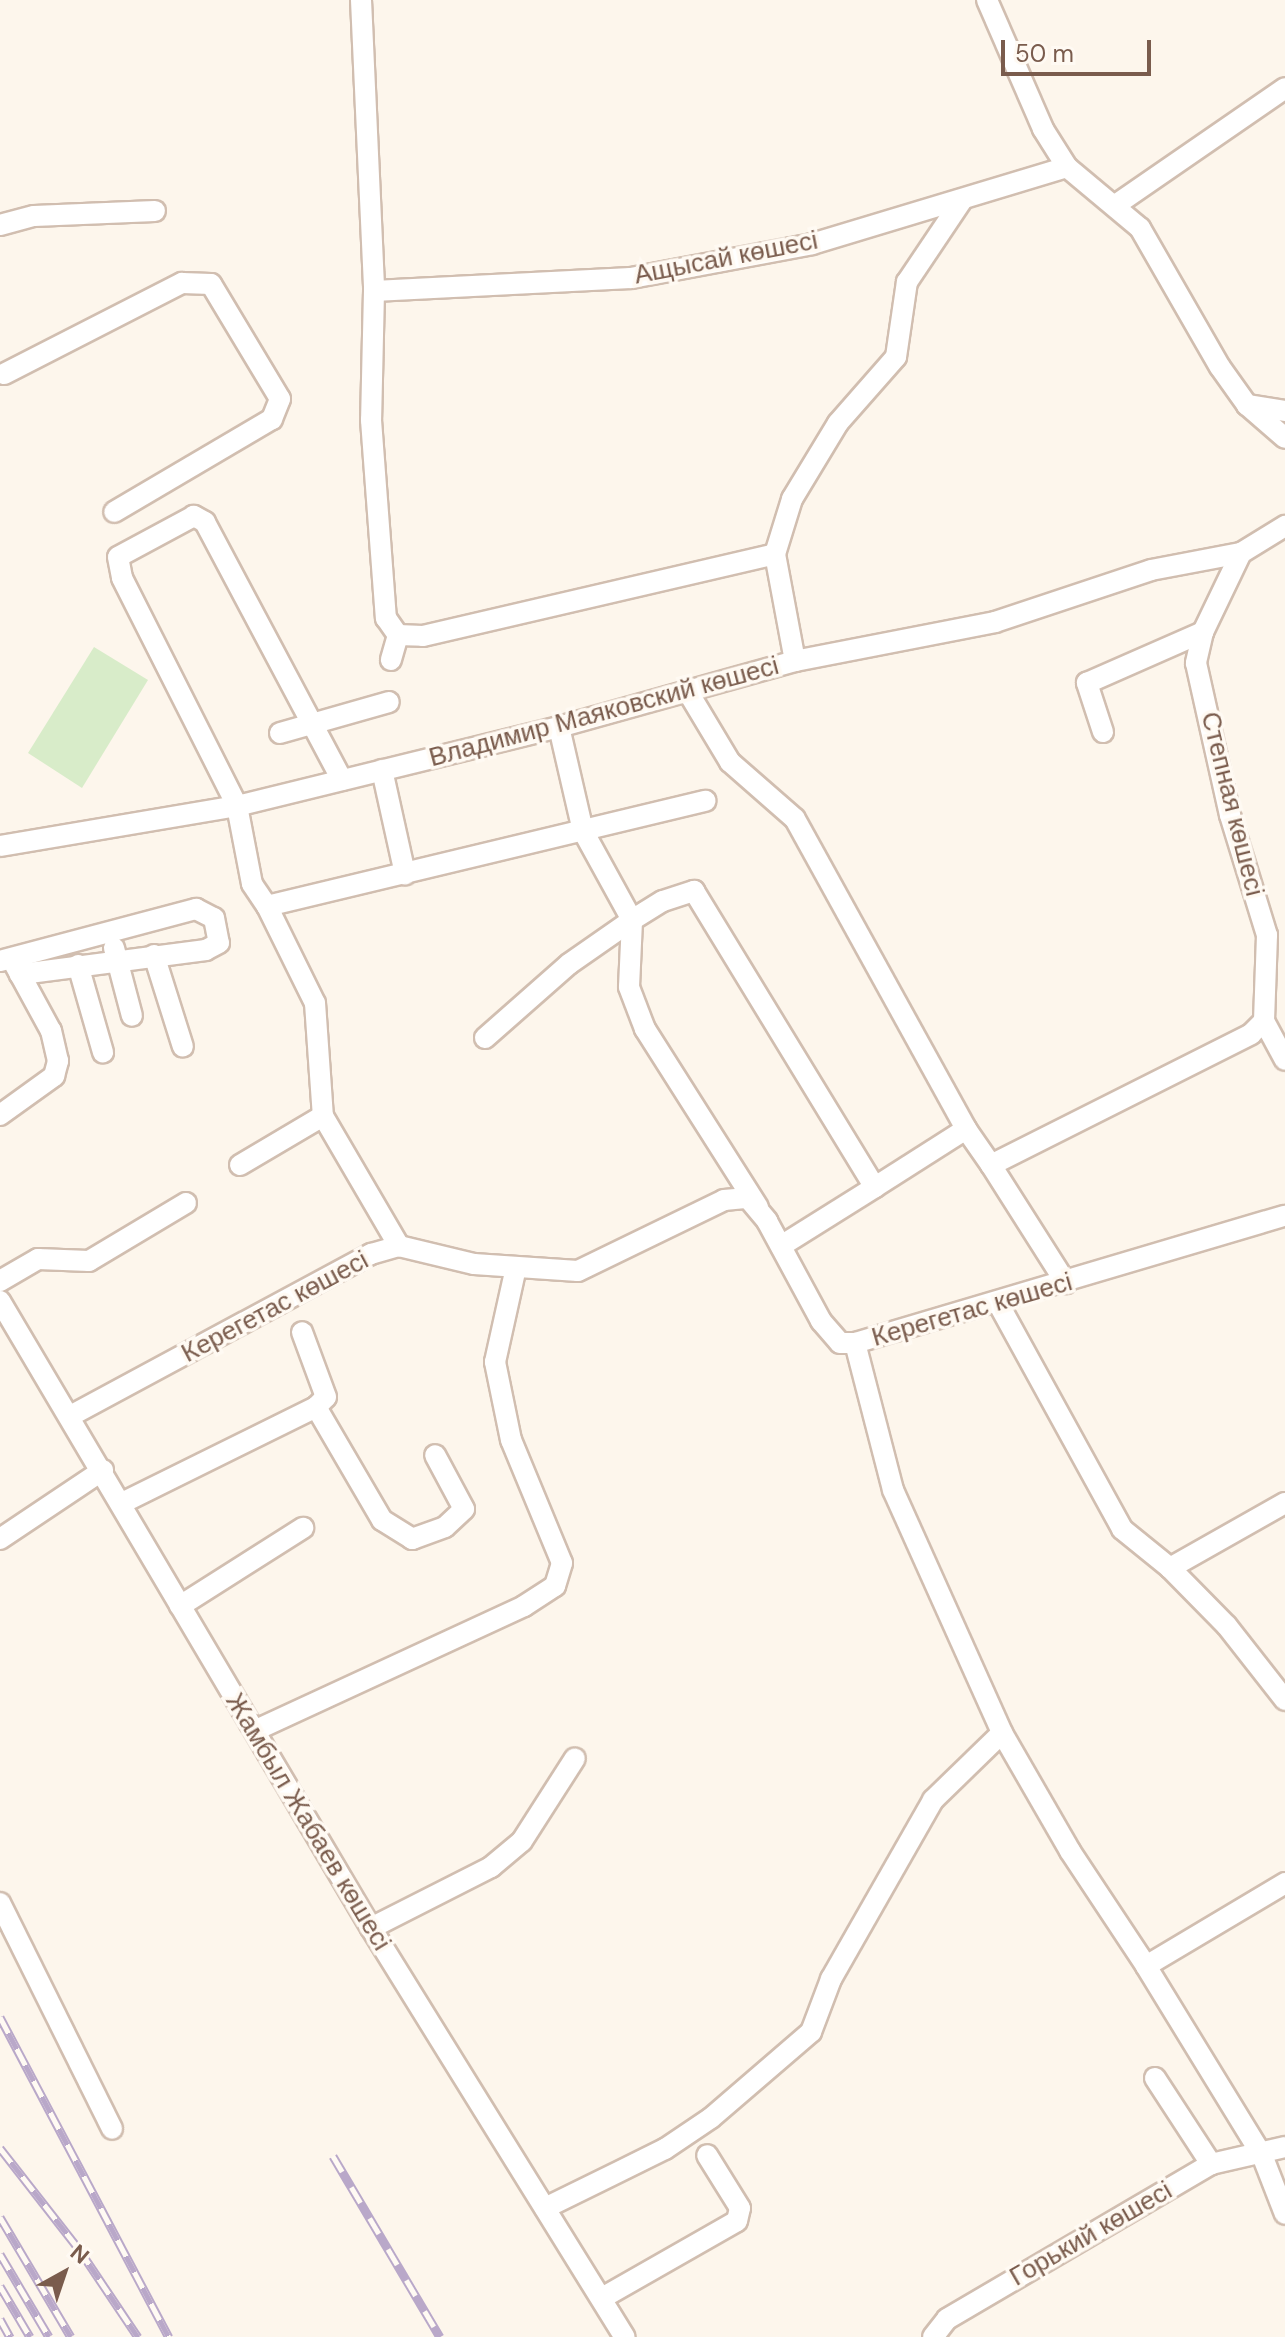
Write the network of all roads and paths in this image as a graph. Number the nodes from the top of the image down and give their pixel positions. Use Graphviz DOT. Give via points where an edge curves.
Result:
graph roads {
  1 [pos="361,0"];
  2 [pos="987,0"];
  3 [pos="1285,88"];
  4 [pos="1067,167"];
  5 [pos="962,200"];
  6 [pos="1117,204"];
  7 [pos="155,211"];
  8 [pos="0,225"];
  9 [pos="374,291"];
  10 [pos="1,373"];
  11 [pos="1247,405"];
  12 [pos="1285,411"];
  13 [pos="1285,438"];
  14 [pos="114,512"];
  15 [pos="1285,526"];
  16 [pos="1241,553"];
  17 [pos="775,554"];
  18 [pos="1203,632"];
  19 [pos="398,635"];
  20 [pos="391,660"];
  21 [pos="795,661"];
  22 [pos="688,692"];
  23 [pos="389,702"];
  24 [pos="314,727"];
  25 [pos="559,727"];
  26 [pos="1103,732"];
  27 [pos="280,733"];
  28 [pos="382,770"];
  29 [pos="342,780"];
  30 [pos="706,801"];
  31 [pos="237,806"];
  32 [pos="583,831"];
  33 [pos="3,839"];
  34 [pos="405,874"];
  35 [pos="267,906"];
  36 [pos="632,920"];
  37 [pos="110,932"];
  38 [pos="154,955"];
  39 [pos="117,961"];
  40 [pos="11,965"];
  41 [pos="78,965"];
  42 [pos="132,1016"];
  43 [pos="1264,1021"];
  44 [pos="485,1038"];
  45 [pos="183,1047"];
  46 [pos="103,1052"];
  47 [pos="1285,1060"];
  48 [pos="0,1115"];
  49 [pos="323,1116"];
  50 [pos="966,1129"];
  51 [pos="240,1165"];
  52 [pos="991,1165"];
  53 [pos="875,1187"];
  54 [pos="186,1203"];
  55 [pos="1285,1216"];
  56 [pos="767,1221"];
  57 [pos="399,1246"];
  58 [pos="781,1246"];
  59 [pos="516,1267"];
  60 [pos="0,1281"];
  61 [pos="1066,1283"];
  62 [pos="0,1301"];
  63 [pos="998,1303"];
  64 [pos="302,1332"];
  65 [pos="855,1343"];
  66 [pos="316,1407"];
  67 [pos="72,1415"];
  68 [pos="435,1455"];
  69 [pos="103,1470"];
  70 [pos="122,1503"];
  71 [pos="1285,1503"];
  72 [pos="303,1528"];
  73 [pos="0,1539"];
  74 [pos="1170,1568"];
  75 [pos="180,1606"];
  76 [pos="1285,1700"];
  77 [pos="256,1730"];
  78 [pos="1002,1733"];
  79 [pos="575,1758"];
  80 [pos="1285,1883"];
  81 [pos="0,1903"];
  82 [pos="371,1928"];
  83 [pos="1146,1966"];
  84 [pos="1155,2078"];
  85 [pos="112,2129"];
  86 [pos="1285,2147"];
  87 [pos="707,2155"];
  88 [pos="1262,2155"];
  89 [pos="1211,2164"];
  90 [pos="545,2208"];
  91 [pos="1285,2214"];
  92 [pos="602,2298"];
  93 [pos="625,2337"];
  94 [pos="933,2337"];
  1 -- 9 [label="street"];
  2 -- 4 [label="street" via="1043,129"];
  3 -- 6 [label="street"];
  4 -- 5 [label="street, Ащысай көшесі"];
  4 -- 6 [label="street"];
  5 -- 9 [label="street, Ащысай көшесі" via="812,244 631,278"];
  5 -- 17 [label="street, Владимир Маяковский көшесі" via="907,282 896,357 814,456 792,499"];
  6 -- 11 [label="street" via="1140,228"];
  7 -- 8 [label="street" via="34,216"];
  9 -- 19 [label="street" via="371,420 379,549 386,618"];
  10 -- 14 [label="street" via="182,283 211,284 280,399 272,419"];
  11 -- 12 [label="street"];
  11 -- 13 [label="street"];
  15 -- 16 [label="street"];
  16 -- 18 [label="street, Степная көшесі"];
  16 -- 21 [label="street" via="1151,570 995,622"];
  17 -- 19 [label="street" via="423,636"];
  17 -- 21 [label="street, Владимир Маяковский көшесі"];
  18 -- 26 [label="street" via="1087,683"];
  18 -- 43 [label="street, Степная көшесі" via="1196,663 1230,815 1267,935"];
  19 -- 20 [label="street"];
  21 -- 22 [label="street, Владимир Маяковский көшесі"];
  22 -- 25 [label="street, Владимир Маяковский көшесі"];
  22 -- 50 [label="street" via="730,762 795,819"];
  23 -- 24 [label="street"];
  24 -- 27 [label="street"];
  24 -- 29 [label="street"];
  24 -- 31 [label="street" via="205,522 194,516 118,557 122,578"];
  25 -- 28 [label="street, Владимир Маяковский көшесі"];
  25 -- 32 [label="street"];
  28 -- 29 [label="street, Владимир Маяковский көшесі"];
  28 -- 34 [label="street"];
  29 -- 31 [label="street, Владимир Маяковский көшесі"];
  30 -- 32 [label="street"];
  31 -- 33 [label="street, Владимир Маяковский көшесі"];
  31 -- 35 [label="street" via="252,884"];
  32 -- 34 [label="street"];
  32 -- 36 [label="street"];
  34 -- 35 [label="street"];
  35 -- 49 [label="street" via="315,1003"];
  36 -- 44 [label="street" via="569,964"];
  36 -- 53 [label="street" via="663,901 694,891"];
  36 -- 56 [label="street" via="629,987 645,1029"];
  37 -- 38 [label="street" via="196,909 214,918 219,943 206,950"];
  37 -- 39 [label="street"];
  37 -- 40 [label="street"];
  38 -- 39 [label="street"];
  38 -- 45 [label="street"];
  39 -- 41 [label="street"];
  39 -- 42 [label="street"];
  40 -- 41 [label="street"];
  40 -- 48 [label="street" via="51,1031 58,1061 54,1076"];
  41 -- 46 [label="street"];
  43 -- 47 [label="street"];
  43 -- 52 [label="street" via="1251,1034"];
  49 -- 51 [label="street"];
  49 -- 57 [label="street"];
  50 -- 52 [label="street"];
  50 -- 53 [label="street"];
  52 -- 61 [label="street"];
  53 -- 58 [label="street"];
  54 -- 60 [label="street" via="89,1261 38,1259"];
  55 -- 61 [label="street, Керегетас көшесі"];
  56 -- 58 [label="street, Керегетас көшесі"];
  56 -- 59 [label="street, Керегетас көшесі" via="748,1198 724,1200 578,1271"];
  57 -- 59 [label="street, Керегетас көшесі" via="474,1264"];
  57 -- 67 [label="street, Керегетас көшесі" via="371,1254"];
  58 -- 65 [label="street, Керегетас көшесі" via="821,1321 840,1343"];
  59 -- 77 [label="street" via="495,1362 511,1440 562,1563 555,1586 510,1613"];
  61 -- 63 [label="street, Керегетас көшесі"];
  62 -- 67 [label="street, Жамбыл Жабаев көшесі"];
  63 -- 65 [label="street, Керегетас көшесі"];
  63 -- 74 [label="street" via="1122,1529"];
  64 -- 66 [label="street" via="326,1397"];
  65 -- 78 [label="street" via="893,1490"];
  66 -- 68 [label="street" via="382,1520 412,1539 445,1527 464,1509"];
  66 -- 70 [label="street"];
  67 -- 69 [label="street, Жамбыл Жабаев көшесі"];
  69 -- 70 [label="street, Жамбыл Жабаев көшесі"];
  69 -- 73 [label="street"];
  70 -- 75 [label="street, Жамбыл Жабаев көшесі"];
  71 -- 74 [label="street"];
  72 -- 75 [label="street"];
  74 -- 76 [label="street" via="1227,1626"];
  75 -- 77 [label="street, Жамбыл Жабаев көшесі"];
  77 -- 82 [label="street, Жамбыл Жабаев көшесі"];
  78 -- 83 [label="street" via="1070,1851"];
  78 -- 90 [label="street" via="933,1800 831,1979 811,2032 711,2118 665,2149"];
  79 -- 82 [label="street" via="522,1841 491,1867"];
  80 -- 83 [label="street"];
  81 -- 85 [label="street"];
  82 -- 90 [label="street, Жамбыл Жабаев көшесі"];
  83 -- 88 [label="street"];
  84 -- 89 [label="street"];
  86 -- 88 [label="street, Горький көшесі"];
  87 -- 92 [label="street" via="740,2208 737,2221"];
  88 -- 89 [label="street, Горький көшесі"];
  88 -- 91 [label="street"];
  89 -- 94 [label="street, Горький көшесі" via="947,2319"];
  90 -- 92 [label="street, Жамбыл Жабаев көшесі"];
  92 -- 93 [label="street, Жамбыл Жабаев көшесі"];
}
